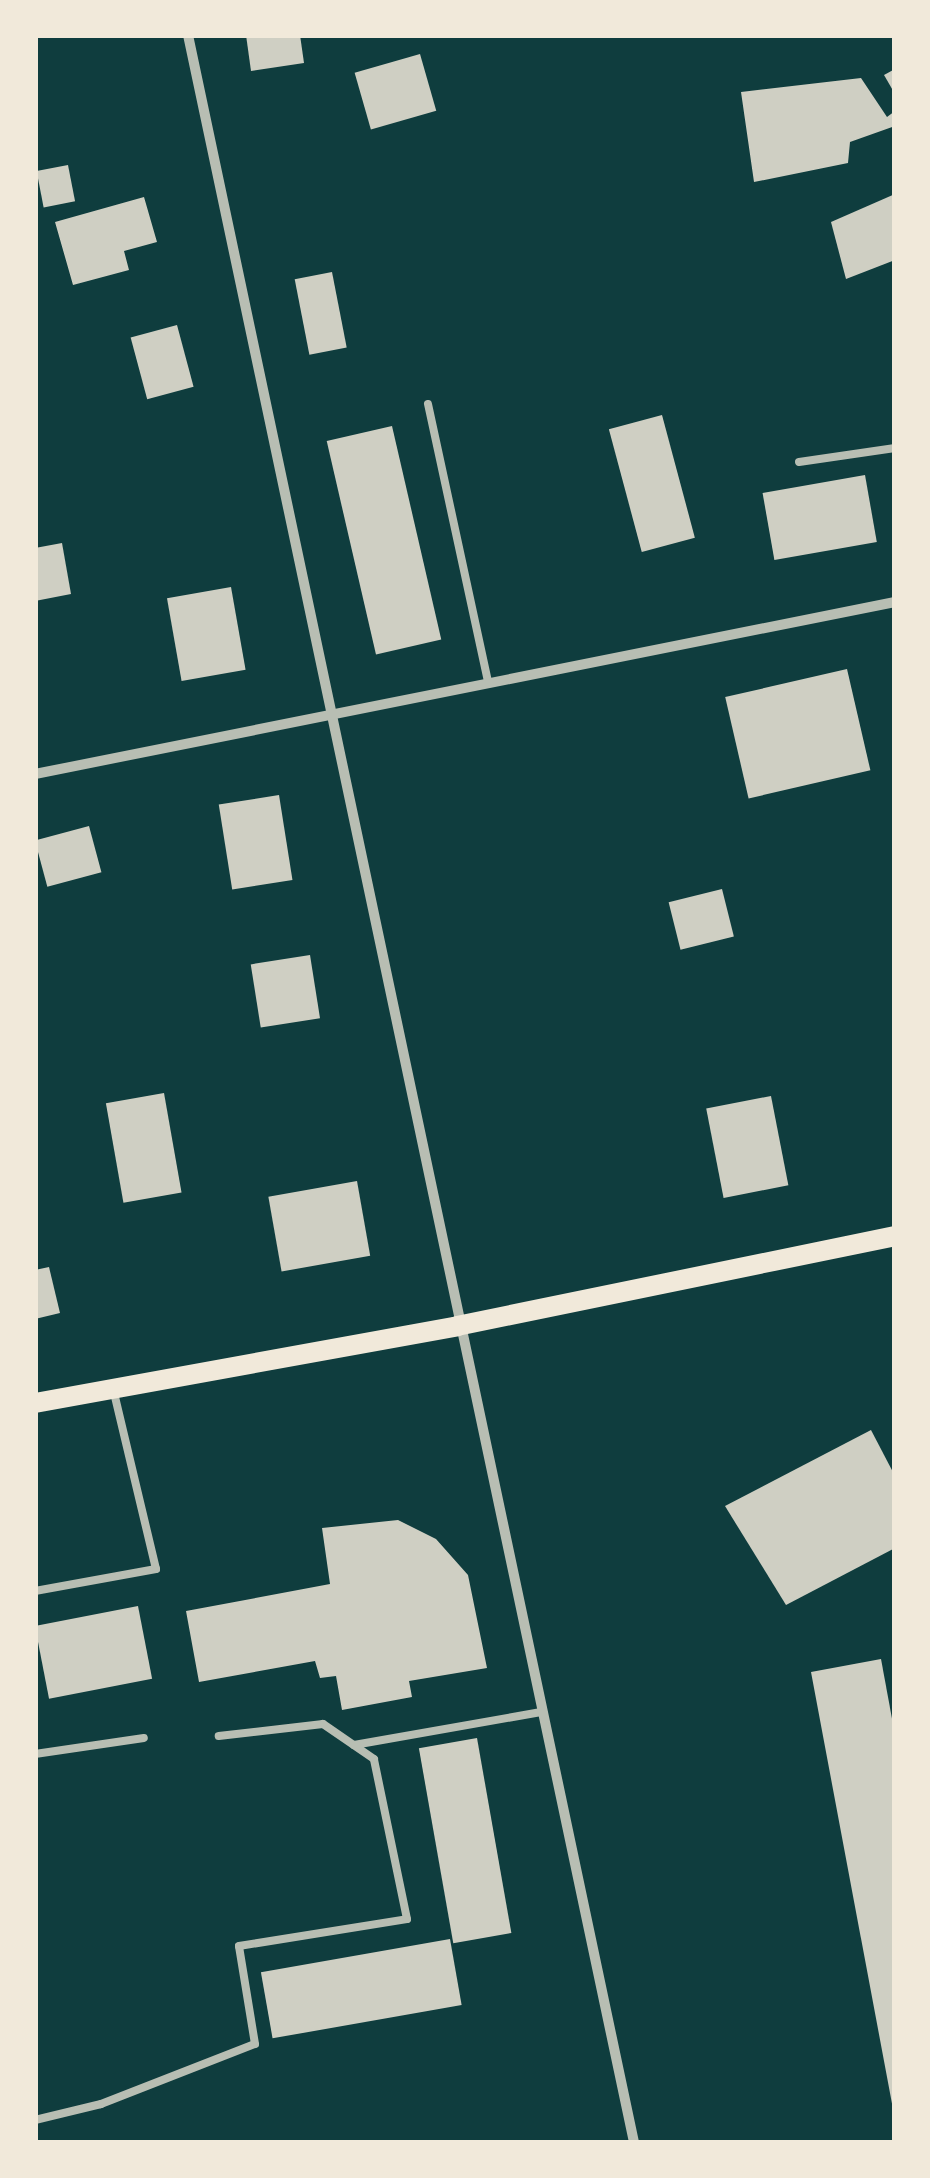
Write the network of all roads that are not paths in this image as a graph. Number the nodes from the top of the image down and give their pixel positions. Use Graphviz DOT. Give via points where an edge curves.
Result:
graph roads {
  1 [pos="188,35"];
  2 [pos="428,404"];
  3 [pos="895,448"];
  4 [pos="799,462"];
  5 [pos="895,602"];
  6 [pos="488,681"];
  7 [pos="334,712"];
  8 [pos="35,774"];
  9 [pos="895,1236"];
  10 [pos="457,1326"];
  11 [pos="113,1388"];
  12 [pos="35,1402"];
  13 [pos="35,1590"];
  14 [pos="541,1712"];
  15 [pos="219,1736"];
  16 [pos="144,1738"];
  17 [pos="354,1745"];
  18 [pos="35,1754"];
  19 [pos="35,2120"];
  20 [pos="634,2143"];
  1 -- 7 [label="street"];
  2 -- 6 [label="lane"];
  3 -- 4 [label="lane"];
  5 -- 6 [label="street"];
  6 -- 7 [label="street"];
  7 -- 8 [label="street"];
  7 -- 10 [label="street"];
  9 -- 10 [label="main road"];
  10 -- 11 [label="main road"];
  10 -- 14 [label="street"];
  11 -- 12 [label="main road"];
  11 -- 13 [label="lane" via="156,1569"];
  14 -- 17 [label="lane"];
  14 -- 20 [label="street"];
  15 -- 17 [label="lane" via="323,1724"];
  16 -- 18 [label="lane"];
  17 -- 19 [label="lane" via="374,1759 407,1919 238,1946 255,2044 100,2104"];
}
